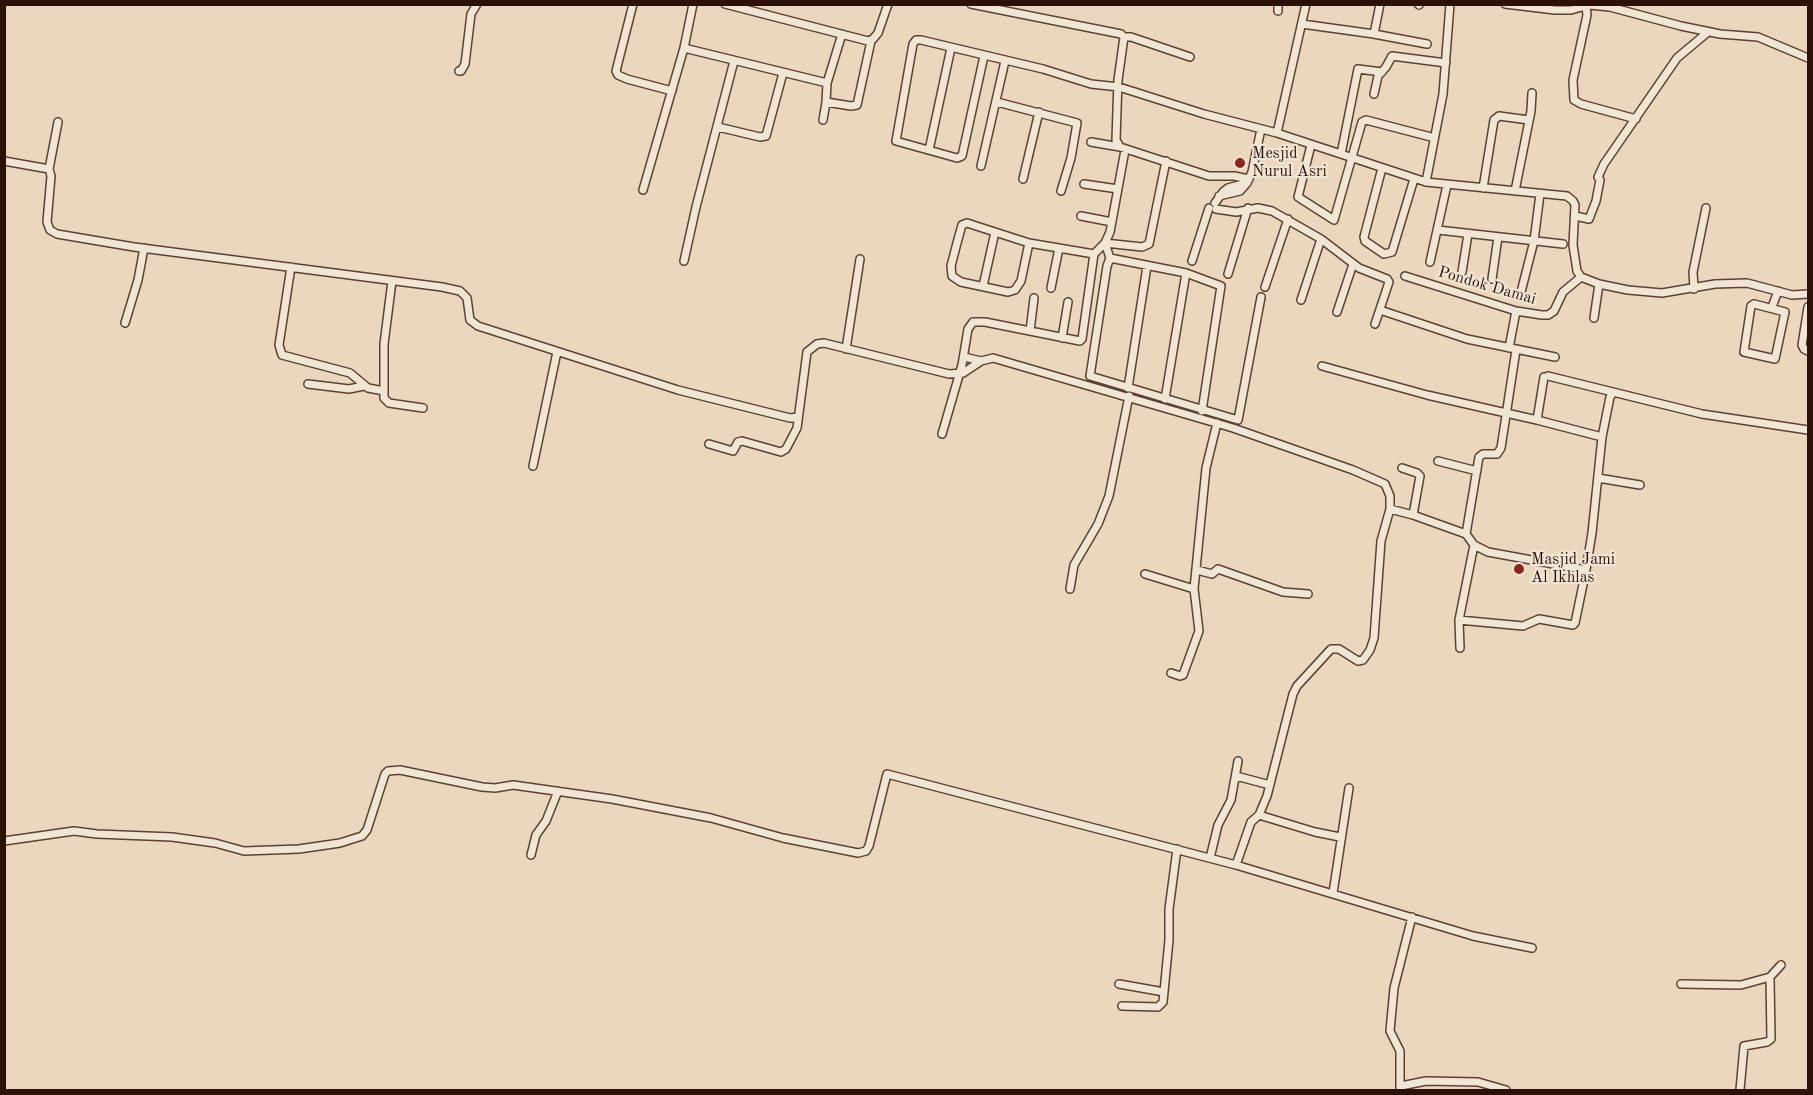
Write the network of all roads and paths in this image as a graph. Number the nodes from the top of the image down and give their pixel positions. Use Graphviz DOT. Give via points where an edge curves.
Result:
graph roads {
  1 [pos="477,4"];
  2 [pos="633,4"];
  3 [pos="693,4"];
  4 [pos="725,4"];
  5 [pos="888,4"];
  6 [pos="971,4"];
  7 [pos="1306,4"];
  8 [pos="1380,4"];
  9 [pos="1450,4"];
  10 [pos="1505,4"];
  11 [pos="1586,6"];
  12 [pos="1006,8"];
  13 [pos="1302,24"];
  14 [pos="1708,32"];
  15 [pos="842,34"];
  16 [pos="1374,34"];
  17 [pos="1124,37"];
  18 [pos="871,41"];
  19 [pos="1427,44"];
  20 [pos="684,48"];
  21 [pos="951,48"];
  22 [pos="984,56"];
  23 [pos="1190,57"];
  24 [pos="1809,58"];
  25 [pos="734,61"];
  26 [pos="1005,61"];
  27 [pos="1446,63"];
  28 [pos="459,71"];
  29 [pos="1382,72"];
  30 [pos="783,73"];
  31 [pos="826,83"];
  32 [pos="1119,87"];
  33 [pos="672,91"];
  34 [pos="1374,93"];
  35 [pos="1532,93"];
  36 [pos="826,102"];
  37 [pos="997,102"];
  38 [pos="1040,112"];
  39 [pos="1635,119"];
  40 [pos="822,120"];
  41 [pos="1529,120"];
  42 [pos="58,122"];
  43 [pos="718,127"];
  44 [pos="1261,129"];
  45 [pos="1277,134"];
  46 [pos="1431,137"];
  47 [pos="1091,142"];
  48 [pos="1311,145"];
  49 [pos="1122,149"];
  50 [pos="929,150"];
  51 [pos="1341,154"];
  52 [pos="1351,158"];
  53 [pos="4,161"];
  54 [pos="1166,161"];
  55 [pos="981,166"];
  56 [pos="1382,168"];
  57 [pos="49,169"];
  58 [pos="1023,179"];
  59 [pos="1414,179"];
  60 [pos="1248,181"];
  61 [pos="1426,182"];
  62 [pos="1084,184"];
  63 [pos="1447,185"];
  64 [pos="1483,188"];
  65 [pos="1118,189"];
  66 [pos="643,190"];
  67 [pos="1061,191"];
  68 [pos="1515,191"];
  69 [pos="1540,194"];
  70 [pos="1213,206"];
  71 [pos="1248,208"];
  72 [pos="1706,208"];
  73 [pos="1081,216"];
  74 [pos="1575,216"];
  75 [pos="1288,219"];
  76 [pos="1112,222"];
  77 [pos="1438,230"];
  78 [pos="995,232"];
  79 [pos="1468,234"];
  80 [pos="1498,237"];
  81 [pos="1322,239"];
  82 [pos="1534,241"];
  83 [pos="1029,243"];
  84 [pos="1105,243"];
  85 [pos="1563,244"];
  86 [pos="144,248"];
  87 [pos="1059,248"];
  88 [pos="1094,254"];
  89 [pos="860,258"];
  90 [pos="1110,258"];
  91 [pos="684,261"];
  92 [pos="1192,261"];
  93 [pos="1430,262"];
  94 [pos="1353,264"];
  95 [pos="1147,266"];
  96 [pos="291,267"];
  97 [pos="1462,272"];
  98 [pos="1186,273"];
  99 [pos="1228,274"];
  100 [pos="1405,276"];
  101 [pos="1581,277"];
  102 [pos="1492,279"];
  103 [pos="392,281"];
  104 [pos="1599,284"];
  105 [pos="983,286"];
  106 [pos="1264,287"];
  107 [pos="1051,288"];
  108 [pos="1694,289"];
  109 [pos="1778,291"];
  110 [pos="1521,292"];
  111 [pos="1809,294"];
  112 [pos="1261,297"];
  113 [pos="1034,298"];
  114 [pos="1301,300"];
  115 [pos="1068,302"];
  116 [pos="1772,307"];
  117 [pos="1809,307"];
  118 [pos="1380,310"];
  119 [pos="1516,310"];
  120 [pos="1337,312"];
  121 [pos="1594,318"];
  122 [pos="125,323"];
  123 [pos="1375,324"];
  124 [pos="1030,331"];
  125 [pos="1062,338"];
  126 [pos="846,349"];
  127 [pos="1512,349"];
  128 [pos="1809,351"];
  129 [pos="557,352"];
  130 [pos="964,357"];
  131 [pos="1556,357"];
  132 [pos="981,361"];
  133 [pos="1322,366"];
  134 [pos="958,373"];
  135 [pos="308,384"];
  136 [pos="363,386"];
  137 [pos="1128,388"];
  138 [pos="384,391"];
  139 [pos="1613,393"];
  140 [pos="1129,396"];
  141 [pos="1165,399"];
  142 [pos="1178,407"];
  143 [pos="423,408"];
  144 [pos="1202,411"];
  145 [pos="1505,412"];
  146 [pos="798,417"];
  147 [pos="1537,420"];
  148 [pos="1217,423"];
  149 [pos="1809,430"];
  150 [pos="942,434"];
  151 [pos="1602,437"];
  152 [pos="709,444"];
  153 [pos="1438,461"];
  154 [pos="533,466"];
  155 [pos="1402,468"];
  156 [pos="1476,471"];
  157 [pos="1598,478"];
  158 [pos="1640,485"];
  159 [pos="1390,509"];
  160 [pos="1413,515"];
  161 [pos="1466,534"];
  162 [pos="1474,545"];
  163 [pos="1197,570"];
  164 [pos="1586,570"];
  165 [pos="1144,574"];
  166 [pos="1070,589"];
  167 [pos="1194,589"];
  168 [pos="1308,594"];
  169 [pos="1459,620"];
  170 [pos="1460,648"];
  171 [pos="1171,673"];
  172 [pos="1238,761"];
  173 [pos="1236,776"];
  174 [pos="1270,785"];
  175 [pos="1349,788"];
  176 [pos="558,791"];
  177 [pos="1259,814"];
  178 [pos="1340,837"];
  179 [pos="4,842"];
  180 [pos="1177,849"];
  181 [pos="531,855"];
  182 [pos="1210,858"];
  183 [pos="1236,865"];
  184 [pos="1333,892"];
  185 [pos="1412,917"];
  186 [pos="1532,948"];
  187 [pos="1781,965"];
  188 [pos="1770,977"];
  189 [pos="1119,984"];
  190 [pos="1681,984"];
  191 [pos="1164,992"];
  192 [pos="1122,1006"];
  193 [pos="1400,1088"];
  194 [pos="1506,1090"];
  195 [pos="1740,1090"];
  1 -- 28 [label="street" via="471,14 465,64"];
  2 -- 33 [label="street" via="616,71 621,77"];
  3 -- 20 [label="street"];
  4 -- 15 [label="street"];
  5 -- 18 [label="street" via="878,33"];
  6 -- 12 [label="street"];
  7 -- 13 [label="street"];
  8 -- 16 [label="street"];
  9 -- 27 [label="street"];
  10 -- 11 [label="street" via="1555,10"];
  11 -- 14 [label="street" via="1598,4"];
  11 -- 39 [label="street" via="1573,80 1574,100"];
  12 -- 17 [label="street"];
  13 -- 16 [label="street"];
  13 -- 45 [label="street"];
  14 -- 24 [label="street" via="1758,37"];
  14 -- 39 [label="street" via="1677,58"];
  15 -- 18 [label="street"];
  15 -- 31 [label="street"];
  16 -- 19 [label="street"];
  17 -- 23 [label="street"];
  17 -- 32 [label="street"];
  18 -- 36 [label="street" via="857,105"];
  20 -- 25 [label="street"];
  20 -- 33 [label="street"];
  21 -- 22 [label="street"];
  21 -- 50 [label="street"];
  21 -- 50 [label="street" via="921,40 914,44 896,139"];
  22 -- 26 [label="street"];
  22 -- 50 [label="street" via="962,156"];
  25 -- 30 [label="street"];
  25 -- 43 [label="street"];
  26 -- 32 [label="street" via="1091,84"];
  26 -- 37 [label="street"];
  27 -- 29 [label="street" via="1392,56"];
  27 -- 61 [label="street"];
  29 -- 34 [label="street"];
  29 -- 51 [label="street" via="1359,69"];
  30 -- 31 [label="street"];
  30 -- 43 [label="street" via="766,136"];
  31 -- 36 [label="street"];
  32 -- 44 [label="street"];
  32 -- 49 [label="street" via="1116,140"];
  33 -- 66 [label="street"];
  35 -- 41 [label="street"];
  36 -- 40 [label="street"];
  37 -- 38 [label="street"];
  37 -- 55 [label="street"];
  38 -- 58 [label="street"];
  38 -- 67 [label="street" via="1077,123"];
  39 -- 74 [label="street" via="1598,177 1593,213 1589,219"];
  41 -- 64 [label="street" via="1498,116 1494,120"];
  41 -- 68 [label="street"];
  42 -- 57 [label="street"];
  43 -- 91 [label="street"];
  44 -- 45 [label="street"];
  44 -- 60 [label="street"];
  45 -- 48 [label="street"];
  46 -- 52 [label="street" via="1364,121"];
  47 -- 49 [label="street"];
  48 -- 51 [label="street"];
  48 -- 52 [label="street" via="1298,197 1334,220"];
  49 -- 54 [label="street"];
  49 -- 65 [label="street"];
  51 -- 52 [label="street"];
  52 -- 56 [label="street"];
  53 -- 57 [label="street"];
  54 -- 60 [label="street" via="1209,176 1234,176"];
  54 -- 84 [label="street" via="1149,244 1142,247"];
  56 -- 59 [label="street"];
  56 -- 59 [label="street" via="1364,239 1384,254 1392,252"];
  57 -- 86 [label="street" via="47,222 53,233"];
  59 -- 61 [label="street"];
  60 -- 70 [label="street" via="1240,191 1220,196"];
  61 -- 63 [label="street"];
  62 -- 65 [label="street"];
  63 -- 64 [label="street"];
  63 -- 77 [label="street"];
  64 -- 68 [label="street"];
  65 -- 76 [label="street"];
  68 -- 69 [label="street"];
  69 -- 74 [label="street" via="1570,198"];
  69 -- 82 [label="street"];
  70 -- 71 [label="street" via="1236,212"];
  70 -- 92 [label="street"];
  71 -- 75 [label="street"];
  71 -- 99 [label="street"];
  72 -- 108 [label="street" via="1693,272"];
  73 -- 76 [label="street"];
  74 -- 101 [label="street" via="1574,256"];
  75 -- 81 [label="street"];
  75 -- 106 [label="street"];
  76 -- 84 [label="street"];
  77 -- 79 [label="street"];
  77 -- 93 [label="street"];
  78 -- 83 [label="street"];
  78 -- 105 [label="street"];
  78 -- 105 [label="street" via="963,224 954,254 952,276"];
  79 -- 80 [label="street"];
  79 -- 97 [label="street"];
  80 -- 82 [label="street"];
  80 -- 102 [label="street"];
  81 -- 94 [label="street"];
  81 -- 114 [label="street"];
  82 -- 85 [label="street"];
  82 -- 110 [label="street"];
  83 -- 87 [label="street"];
  83 -- 105 [label="street" via="1021,281 1015,290"];
  84 -- 88 [label="street"];
  84 -- 90 [label="street"];
  86 -- 96 [label="street"];
  86 -- 122 [label="street"];
  87 -- 88 [label="street"];
  87 -- 107 [label="street"];
  88 -- 125 [label="street" via="1082,339"];
  89 -- 126 [label="street"];
  90 -- 95 [label="street"];
  90 -- 137 [label="street" via="1089,374"];
  94 -- 118 [label="street" via="1389,282"];
  94 -- 120 [label="street"];
  95 -- 98 [label="street"];
  95 -- 137 [label="street"];
  96 -- 103 [label="street"];
  96 -- 136 [label="street" via="280,353 350,373"];
  98 -- 141 [label="street"];
  98 -- 144 [label="street" via="1218,284 1222,291"];
  100 -- 119 [label="street, Pondok Damai"];
  101 -- 104 [label="street"];
  101 -- 119 [label="street, Pondok Damai" via="1563,292 1548,315"];
  103 -- 129 [label="street" via="460,291 467,298 468,316 473,323"];
  103 -- 138 [label="street" via="384,344"];
  104 -- 108 [label="street" via="1653,293"];
  104 -- 121 [label="street"];
  108 -- 109 [label="street" via="1729,283"];
  109 -- 111 [label="street"];
  109 -- 116 [label="street"];
  112 -- 144 [label="street" via="1240,418"];
  113 -- 124 [label="street"];
  115 -- 125 [label="street"];
  116 -- 116 [label="street" via="1783,310 1785,315 1777,356 1773,359 1746,353 1752,306"];
  117 -- 128 [label="street" via="1802,345"];
  118 -- 123 [label="street"];
  118 -- 127 [label="street" via="1467,339"];
  119 -- 127 [label="street"];
  124 -- 125 [label="street"];
  124 -- 130 [label="street" via="973,322 968,329"];
  126 -- 134 [label="street" via="929,370"];
  126 -- 146 [label="street" via="817,344 807,352"];
  127 -- 131 [label="street"];
  127 -- 145 [label="street"];
  129 -- 146 [label="street" via="678,390"];
  129 -- 154 [label="street"];
  130 -- 132 [label="street"];
  130 -- 134 [label="street"];
  132 -- 134 [label="street"];
  132 -- 140 [label="street" via="993,358"];
  133 -- 145 [label="street"];
  134 -- 150 [label="street"];
  135 -- 136 [label="street" via="349,389"];
  136 -- 138 [label="street"];
  137 -- 141 [label="street"];
  138 -- 143 [label="street" via="389,403"];
  139 -- 147 [label="street" via="1546,376"];
  139 -- 149 [label="street" via="1702,414"];
  139 -- 151 [label="street"];
  140 -- 142 [label="street"];
  140 -- 166 [label="street" via="1109,496 1098,525 1074,565"];
  141 -- 142 [label="street"];
  142 -- 144 [label="street"];
  142 -- 148 [label="street"];
  145 -- 147 [label="street"];
  145 -- 156 [label="street" via="1500,450 1495,455 1480,455"];
  146 -- 152 [label="street" via="794,435 783,451 742,441 733,451"];
  147 -- 151 [label="street"];
  148 -- 159 [label="street" via="1385,484"];
  148 -- 163 [label="street" via="1206,468"];
  151 -- 157 [label="street"];
  153 -- 156 [label="street"];
  155 -- 160 [label="street" via="1420,476"];
  156 -- 161 [label="street"];
  157 -- 158 [label="street"];
  157 -- 164 [label="street"];
  159 -- 160 [label="street"];
  159 -- 174 [label="street" via="1381,541 1374,638 1368,656 1358,661 1331,649 1297,686"];
  160 -- 161 [label="street"];
  161 -- 162 [label="street"];
  162 -- 164 [label="street" via="1488,552"];
  162 -- 169 [label="street"];
  163 -- 167 [label="street"];
  163 -- 168 [label="street" via="1211,574 1218,569 1283,592"];
  164 -- 169 [label="street" via="1573,625 1539,619 1523,626"];
  165 -- 167 [label="street"];
  167 -- 171 [label="street" via="1199,631 1183,675"];
  169 -- 170 [label="street"];
  172 -- 173 [label="street"];
  173 -- 174 [label="street"];
  173 -- 182 [label="street" via="1232,800 1218,825"];
  174 -- 177 [label="street"];
  175 -- 178 [label="street"];
  176 -- 179 [label="street" via="513,784 482,787 392,770 385,774 380,786 367,830 362,836 340,843 244,851 172,837 74,831"];
  176 -- 180 [label="street" via="711,818 858,853 869,846 887,774"];
  176 -- 181 [label="street" via="536,835"];
  177 -- 178 [label="street"];
  177 -- 183 [label="street" via="1251,822"];
  178 -- 184 [label="street"];
  180 -- 182 [label="street"];
  180 -- 191 [label="street"];
  182 -- 183 [label="street"];
  183 -- 184 [label="street"];
  184 -- 185 [label="street"];
  185 -- 186 [label="street" via="1473,936"];
  185 -- 193 [label="street" via="1394,987 1390,1031 1400,1051"];
  187 -- 188 [label="street"];
  188 -- 190 [label="street" via="1741,985"];
  188 -- 195 [label="street" via="1771,1039 1744,1046"];
  189 -- 191 [label="street"];
  191 -- 192 [label="street" via="1158,1007"];
  193 -- 194 [label="street" via="1426,1081 1478,1082"];
}
